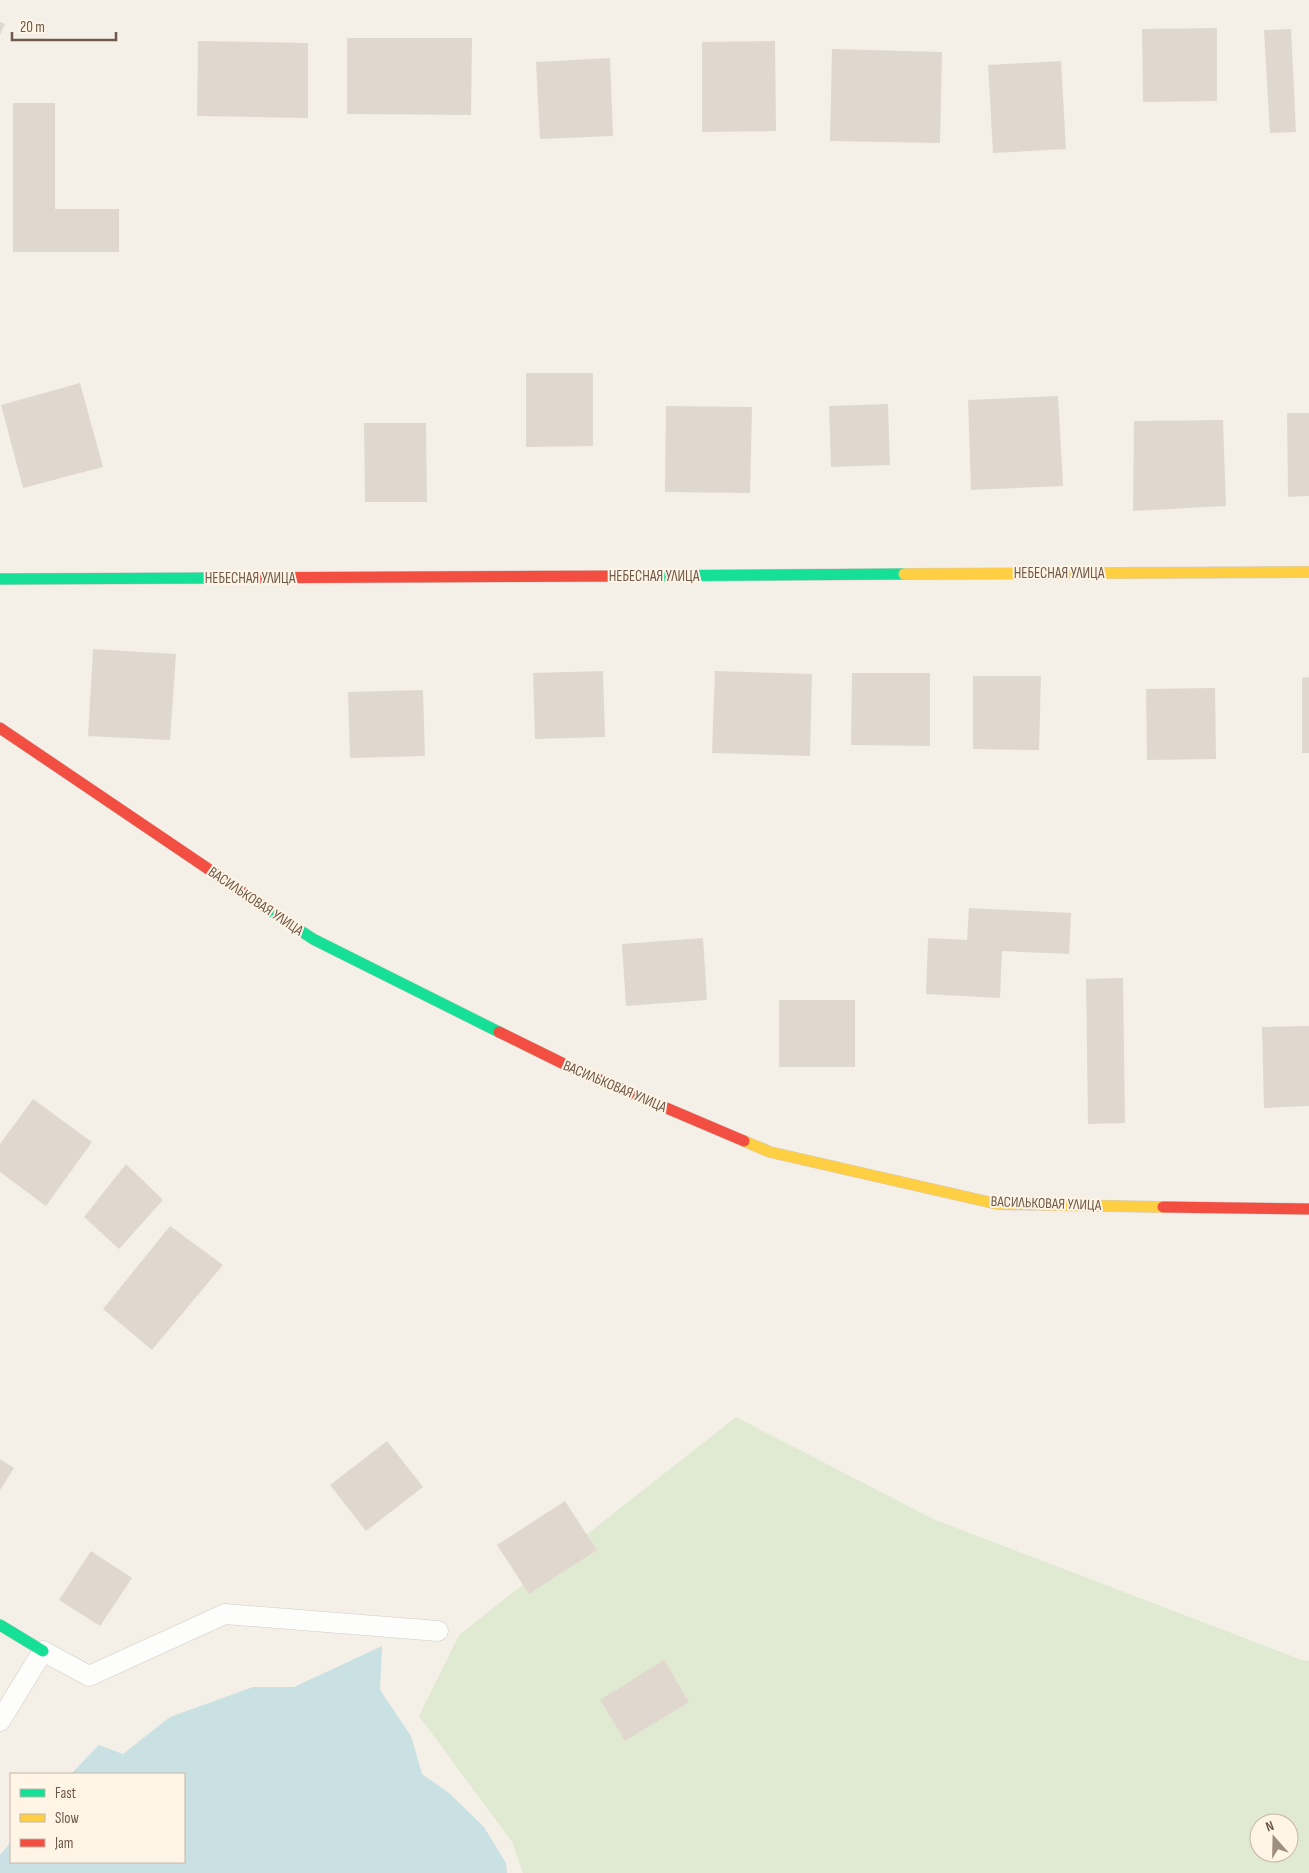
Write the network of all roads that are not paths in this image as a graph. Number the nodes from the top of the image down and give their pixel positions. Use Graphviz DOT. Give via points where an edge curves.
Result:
graph roads {
  1 [pos="1309,572"];
  2 [pos="0,579"];
  3 [pos="0,728"];
  4 [pos="1309,1209"];
  5 [pos="0,1625"];
  6 [pos="438,1631"];
  7 [pos="43,1651"];
  8 [pos="0,1721"];
  1 -- 2 [label="street, НЕБЕСНАЯ УЛИЦА"];
  3 -- 4 [label="street, ВАСИЛЬКОВАЯ УЛИЦА" via="313,939 570,1067 770,1152 997,1204"];
  5 -- 7 [label="street"];
  6 -- 7 [label="lane" via="225,1614 88,1676"];
  7 -- 8 [label="lane"];
}
